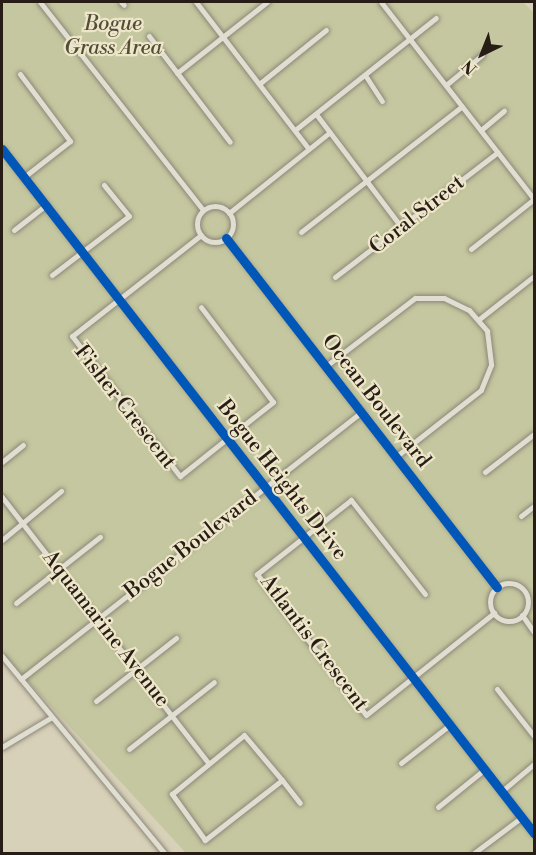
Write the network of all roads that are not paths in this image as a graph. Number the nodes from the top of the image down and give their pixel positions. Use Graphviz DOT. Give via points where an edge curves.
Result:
graph roads {
  1 [pos="40,2"];
  2 [pos="196,2"];
  3 [pos="267,2"];
  4 [pos="381,2"];
  5 [pos="436,18"];
  6 [pos="326,30"];
  7 [pos="148,36"];
  8 [pos="223,36"];
  9 [pos="409,39"];
  10 [pos="482,55"];
  11 [pos="177,73"];
  12 [pos="20,74"];
  13 [pos="365,75"];
  14 [pos="259,84"];
  15 [pos="446,85"];
  16 [pos="382,101"];
  17 [pos="462,106"];
  18 [pos="504,111"];
  19 [pos="316,114"];
  20 [pos="481,129"];
  21 [pos="295,130"];
  22 [pos="330,132"];
  23 [pos="230,142"];
  24 [pos="2,149"];
  25 [pos="309,149"];
  26 [pos="498,152"];
  27 [pos="24,177"];
  28 [pos="366,180"];
  29 [pos="104,185"];
  30 [pos="534,199"];
  31 [pos="46,205"];
  32 [pos="203,210"];
  33 [pos="229,213"];
  34 [pos="401,227"];
  35 [pos="14,230"];
  36 [pos="301,232"];
  37 [pos="201,235"];
  38 [pos="226,238"];
  39 [pos="471,249"];
  40 [pos="82,252"];
  41 [pos="52,275"];
  42 [pos="534,276"];
  43 [pos="335,278"];
  44 [pos="118,298"];
  45 [pos="201,307"];
  46 [pos="478,320"];
  47 [pos="326,366"];
  48 [pos="362,412"];
  49 [pos="534,434"];
  50 [pos="227,439"];
  51 [pos="23,445"];
  52 [pos="398,455"];
  53 [pos="2,462"];
  54 [pos="485,472"];
  55 [pos="265,487"];
  56 [pos="61,491"];
  57 [pos="2,497"];
  58 [pos="534,506"];
  59 [pos="521,516"];
  60 [pos="23,523"];
  61 [pos="100,537"];
  62 [pos="305,537"];
  63 [pos="2,540"];
  64 [pos="60,569"];
  65 [pos="497,587"];
  66 [pos="425,594"];
  67 [pos="16,603"];
  68 [pos="531,604"];
  69 [pos="494,613"];
  70 [pos="522,615"];
  71 [pos="97,620"];
  72 [pos="534,632"];
  73 [pos="176,638"];
  74 [pos="2,656"];
  75 [pos="135,669"];
  76 [pos="412,678"];
  77 [pos="21,679"];
  78 [pos="214,682"];
  79 [pos="497,689"];
  80 [pos="96,701"];
  81 [pos="172,715"];
  82 [pos="52,717"];
  83 [pos="451,724"];
  84 [pos="534,736"];
  85 [pos="2,747"];
  86 [pos="129,749"];
  87 [pos="208,763"];
  88 [pos="401,763"];
  89 [pos="534,764"];
  90 [pos="485,769"];
  91 [pos="282,780"];
  92 [pos="502,791"];
  93 [pos="300,803"];
  94 [pos="438,807"];
  95 [pos="522,817"];
  96 [pos="534,833"];
  97 [pos="474,853"];
  98 [pos="165,854"];
  1 -- 32 [label="street"];
  2 -- 8 [label="street"];
  3 -- 8 [label="street"];
  4 -- 9 [label="street"];
  5 -- 9 [label="street"];
  6 -- 14 [label="street"];
  7 -- 11 [label="street"];
  8 -- 11 [label="street"];
  8 -- 14 [label="street"];
  9 -- 13 [label="street"];
  9 -- 15 [label="street"];
  10 -- 15 [label="street"];
  11 -- 23 [label="street"];
  12 -- 27 [label="street" via="70,141"];
  13 -- 16 [label="street"];
  13 -- 19 [label="street"];
  14 -- 21 [label="street"];
  15 -- 17 [label="street"];
  17 -- 20 [label="street"];
  17 -- 28 [label="street"];
  18 -- 20 [label="street"];
  19 -- 21 [label="street"];
  19 -- 22 [label="street"];
  20 -- 26 [label="street"];
  21 -- 25 [label="street"];
  22 -- 25 [label="street"];
  22 -- 28 [label="street"];
  24 -- 27 [label="street, Bogue Heights Drive"];
  25 -- 33 [label="street"];
  26 -- 30 [label="street"];
  26 -- 34 [label="street, Coral Street"];
  27 -- 31 [label="street, Bogue Heights Drive"];
  28 -- 34 [label="street"];
  28 -- 36 [label="street"];
  29 -- 40 [label="street" via="129,216"];
  30 -- 39 [label="street"];
  31 -- 35 [label="street"];
  31 -- 40 [label="street, Bogue Heights Drive"];
  32 -- 33 [label="street" via="214,206"];
  32 -- 37 [label="street" via="197,225"];
  33 -- 38 [label="street" via="233,223"];
  34 -- 43 [label="street, Coral Street"];
  37 -- 38 [label="street" via="215,242"];
  37 -- 44 [label="street"];
  38 -- 47 [label="street, Ocean Boulevard"];
  40 -- 41 [label="street"];
  40 -- 44 [label="street, Bogue Heights Drive"];
  42 -- 46 [label="street"];
  44 -- 50 [label="street, Bogue Heights Drive"];
  44 -- 50 [label="street, Fisher Crescent" via="74,332 72,340 180,476"];
  45 -- 50 [label="street" via="273,402"];
  46 -- 47 [label="street" via="444,298 415,298"];
  46 -- 52 [label="street" via="487,332 491,366 481,390"];
  47 -- 48 [label="street, Ocean Boulevard"];
  48 -- 52 [label="street, Ocean Boulevard"];
  48 -- 55 [label="street, Bogue Boulevard"];
  49 -- 54 [label="street"];
  50 -- 55 [label="street, Bogue Heights Drive"];
  51 -- 53 [label="street"];
  52 -- 65 [label="street, Ocean Boulevard"];
  55 -- 62 [label="street, Bogue Heights Drive"];
  55 -- 71 [label="street, Bogue Boulevard"];
  56 -- 60 [label="street"];
  57 -- 60 [label="street, Aquamarine Avenue"];
  58 -- 59 [label="street"];
  60 -- 63 [label="street"];
  60 -- 64 [label="street, Aquamarine Avenue"];
  61 -- 64 [label="street"];
  62 -- 66 [label="street" via="351,500"];
  62 -- 76 [label="street, Bogue Heights Drive"];
  62 -- 76 [label="street, Atlantis Crescent" via="258,575 365,715"];
  64 -- 67 [label="street"];
  64 -- 71 [label="street, Aquamarine Avenue"];
  65 -- 68 [label="street" via="508,583 520,587"];
  65 -- 69 [label="street" via="490,603"];
  68 -- 70 [label="street"];
  69 -- 70 [label="street" via="511,621"];
  69 -- 76 [label="street"];
  70 -- 72 [label="street"];
  71 -- 75 [label="street, Aquamarine Avenue"];
  71 -- 77 [label="street, Bogue Boulevard"];
  73 -- 75 [label="street"];
  74 -- 77 [label="street"];
  75 -- 80 [label="street"];
  75 -- 81 [label="street, Aquamarine Avenue"];
  76 -- 83 [label="street, Bogue Heights Drive"];
  77 -- 82 [label="street"];
  78 -- 81 [label="street"];
  79 -- 84 [label="street"];
  81 -- 86 [label="street"];
  81 -- 87 [label="street, Aquamarine Avenue"];
  82 -- 85 [label="street"];
  82 -- 98 [label="street"];
  83 -- 88 [label="street"];
  83 -- 90 [label="street, Bogue Heights Drive"];
  87 -- 91 [label="street" via="244,735"];
  87 -- 91 [label="street" via="172,794 205,840"];
  89 -- 92 [label="street"];
  90 -- 92 [label="street, Bogue Heights Drive"];
  90 -- 94 [label="street"];
  91 -- 93 [label="street"];
  92 -- 95 [label="street, Bogue Heights Drive"];
  95 -- 96 [label="street, Bogue Heights Drive"];
  95 -- 97 [label="street"];
}
